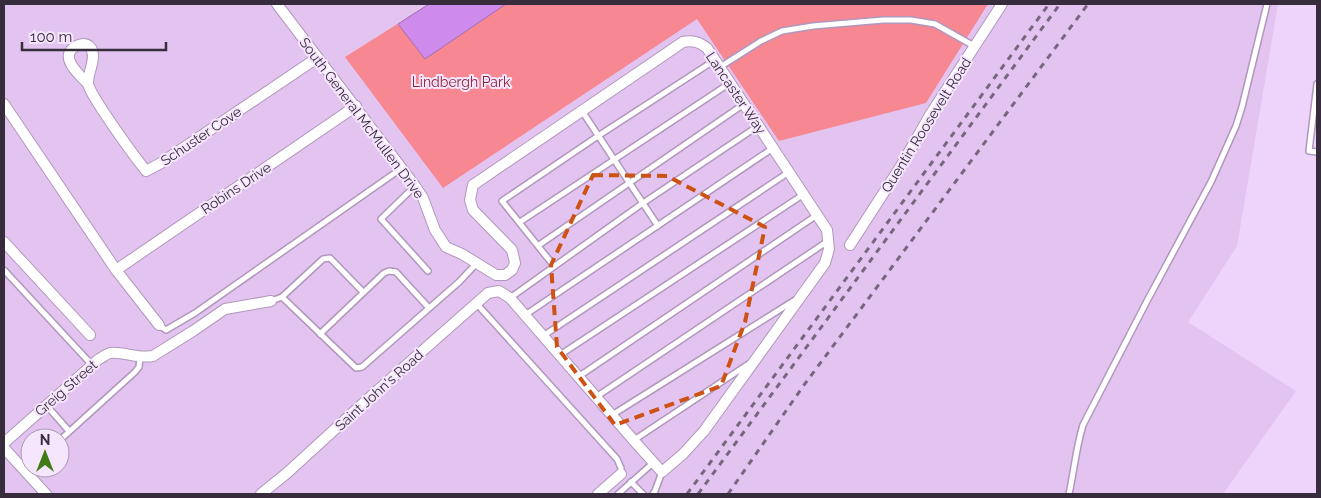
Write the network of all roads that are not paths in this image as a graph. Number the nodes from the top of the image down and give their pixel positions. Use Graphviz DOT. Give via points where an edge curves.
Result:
graph roads {
  1 [pos="277,4"];
  2 [pos="1002,4"];
  3 [pos="1267,4"];
  4 [pos="974,46"];
  5 [pos="317,58"];
  6 [pos="717,64"];
  7 [pos="730,83"];
  8 [pos="88,84"];
  9 [pos="1317,84"];
  10 [pos="4,104"];
  11 [pos="744,104"];
  12 [pos="356,106"];
  13 [pos="581,111"];
  14 [pos="758,126"];
  15 [pos="598,136"];
  16 [pos="773,148"];
  17 [pos="1317,152"];
  18 [pos="614,159"];
  19 [pos="402,168"];
  20 [pos="789,172"];
  21 [pos="630,183"];
  22 [pos="415,186"];
  23 [pos="804,194"];
  24 [pos="643,203"];
  25 [pos="817,215"];
  26 [pos="520,222"];
  27 [pos="658,226"];
  28 [pos="828,241"];
  29 [pos="4,242"];
  30 [pos="539,245"];
  31 [pos="850,245"];
  32 [pos="477,263"];
  33 [pos="554,266"];
  34 [pos="4,270"];
  35 [pos="116,270"];
  36 [pos="428,270"];
  37 [pos="488,270"];
  38 [pos="363,292"];
  39 [pos="802,295"];
  40 [pos="282,297"];
  41 [pos="510,298"];
  42 [pos="271,301"];
  43 [pos="476,304"];
  44 [pos="429,308"];
  45 [pos="525,315"];
  46 [pos="160,325"];
  47 [pos="320,334"];
  48 [pos="90,335"];
  49 [pos="543,336"];
  50 [pos="560,355"];
  51 [pos="140,357"];
  52 [pos="757,358"];
  53 [pos="92,365"];
  54 [pos="578,377"];
  55 [pos="596,397"];
  56 [pos="46,405"];
  57 [pos="612,416"];
  58 [pos="66,428"];
  59 [pos="70,430"];
  60 [pos="633,440"];
  61 [pos="5,442"];
  62 [pos="20,460"];
  63 [pos="654,462"];
  64 [pos="662,472"];
  65 [pos="621,474"];
  66 [pos="34,478"];
  67 [pos="632,482"];
  68 [pos="46,494"];
  69 [pos="262,494"];
  70 [pos="598,494"];
  71 [pos="618,494"];
  72 [pos="643,494"];
  73 [pos="653,494"];
  74 [pos="1069,494"];
  1 -- 5 [label="street, South General McMullen Drive"];
  2 -- 4 [label="street, Quentin Roosevelt Road"];
  3 -- 74 [label="lane" via="1236,126 1211,182 1083,425"];
  4 -- 6 [label="lane" via="935,24 883,20 782,31"];
  4 -- 31 [label="street, Quentin Roosevelt Road"];
  5 -- 8 [label="street, Schuster Cove" via="146,171"];
  5 -- 12 [label="street, South General McMullen Drive"];
  6 -- 7 [label="street, Lancaster Way"];
  6 -- 13 [label="street, Lancaster Way" via="700,42 683,42"];
  6 -- 15 [label="lane"];
  7 -- 11 [label="street, Lancaster Way"];
  7 -- 18 [label="lane"];
  9 -- 17 [label="lane" via="1309,151"];
  10 -- 35 [label="street"];
  11 -- 14 [label="street, Lancaster Way"];
  11 -- 21 [label="lane"];
  12 -- 19 [label="street, South General McMullen Drive"];
  12 -- 35 [label="street, Robins Drive"];
  13 -- 15 [label="lane"];
  13 -- 37 [label="street, Lancaster Way" via="473,185 470,200 473,210 512,250 515,263 505,274 496,275"];
  14 -- 16 [label="street, Lancaster Way"];
  14 -- 24 [label="lane"];
  15 -- 18 [label="lane"];
  15 -- 26 [label="lane" via="502,201"];
  16 -- 20 [label="street, Lancaster Way"];
  16 -- 27 [label="lane"];
  18 -- 21 [label="lane"];
  18 -- 26 [label="lane"];
  19 -- 22 [label="street, South General McMullen Drive"];
  19 -- 46 [label="lane" via="195,313 166,330"];
  20 -- 23 [label="street, Lancaster Way"];
  20 -- 49 [label="lane"];
  21 -- 24 [label="lane"];
  21 -- 30 [label="lane"];
  22 -- 32 [label="street, South General McMullen Drive" via="446,247"];
  22 -- 36 [label="lane" via="381,219"];
  23 -- 25 [label="street, Lancaster Way"];
  23 -- 50 [label="lane"];
  24 -- 27 [label="lane"];
  24 -- 33 [label="lane"];
  25 -- 28 [label="street, Lancaster Way" via="827,230"];
  25 -- 54 [label="lane"];
  26 -- 30 [label="lane"];
  27 -- 45 [label="lane"];
  28 -- 39 [label="street, Lancaster Way" via="826,263"];
  28 -- 55 [label="lane"];
  29 -- 48 [label="street"];
  30 -- 33 [label="lane"];
  32 -- 37 [label="street, South General McMullen Drive"];
  32 -- 44 [label="lane"];
  33 -- 41 [label="lane"];
  34 -- 53 [label="lane"];
  35 -- 46 [label="street"];
  38 -- 40 [label="lane" via="330,258 326,258"];
  38 -- 44 [label="lane" via="384,273 396,272"];
  38 -- 47 [label="lane"];
  39 -- 52 [label="street, Lancaster Way"];
  39 -- 57 [label="lane"];
  40 -- 42 [label="lane"];
  40 -- 47 [label="lane"];
  41 -- 43 [label="street, Saint John's Road" via="499,290 488,293"];
  41 -- 45 [label="street"];
  42 -- 51 [label="street, Greig Street" via="225,308 153,356"];
  43 -- 65 [label="lane" via="617,459"];
  43 -- 69 [label="street, Saint John's Road"];
  44 -- 47 [label="lane" via="362,367 356,368"];
  45 -- 49 [label="street"];
  49 -- 50 [label="street"];
  50 -- 54 [label="street"];
  51 -- 53 [label="street, Greig Street" via="111,353"];
  51 -- 59 [label="lane" via="135,372"];
  52 -- 60 [label="lane"];
  52 -- 64 [label="street, Lancaster Way" via="704,431"];
  53 -- 56 [label="street, Greig Street"];
  54 -- 55 [label="street"];
  55 -- 57 [label="street"];
  56 -- 58 [label="lane"];
  56 -- 61 [label="street, Greig Street"];
  57 -- 60 [label="street"];
  60 -- 63 [label="street"];
  61 -- 62 [label="street"];
  63 -- 64 [label="street"];
  63 -- 67 [label="lane"];
  64 -- 73 [label="lane"];
  65 -- 70 [label="street"];
  66 -- 68 [label="street"];
  67 -- 71 [label="lane"];
  67 -- 72 [label="lane"];
}
